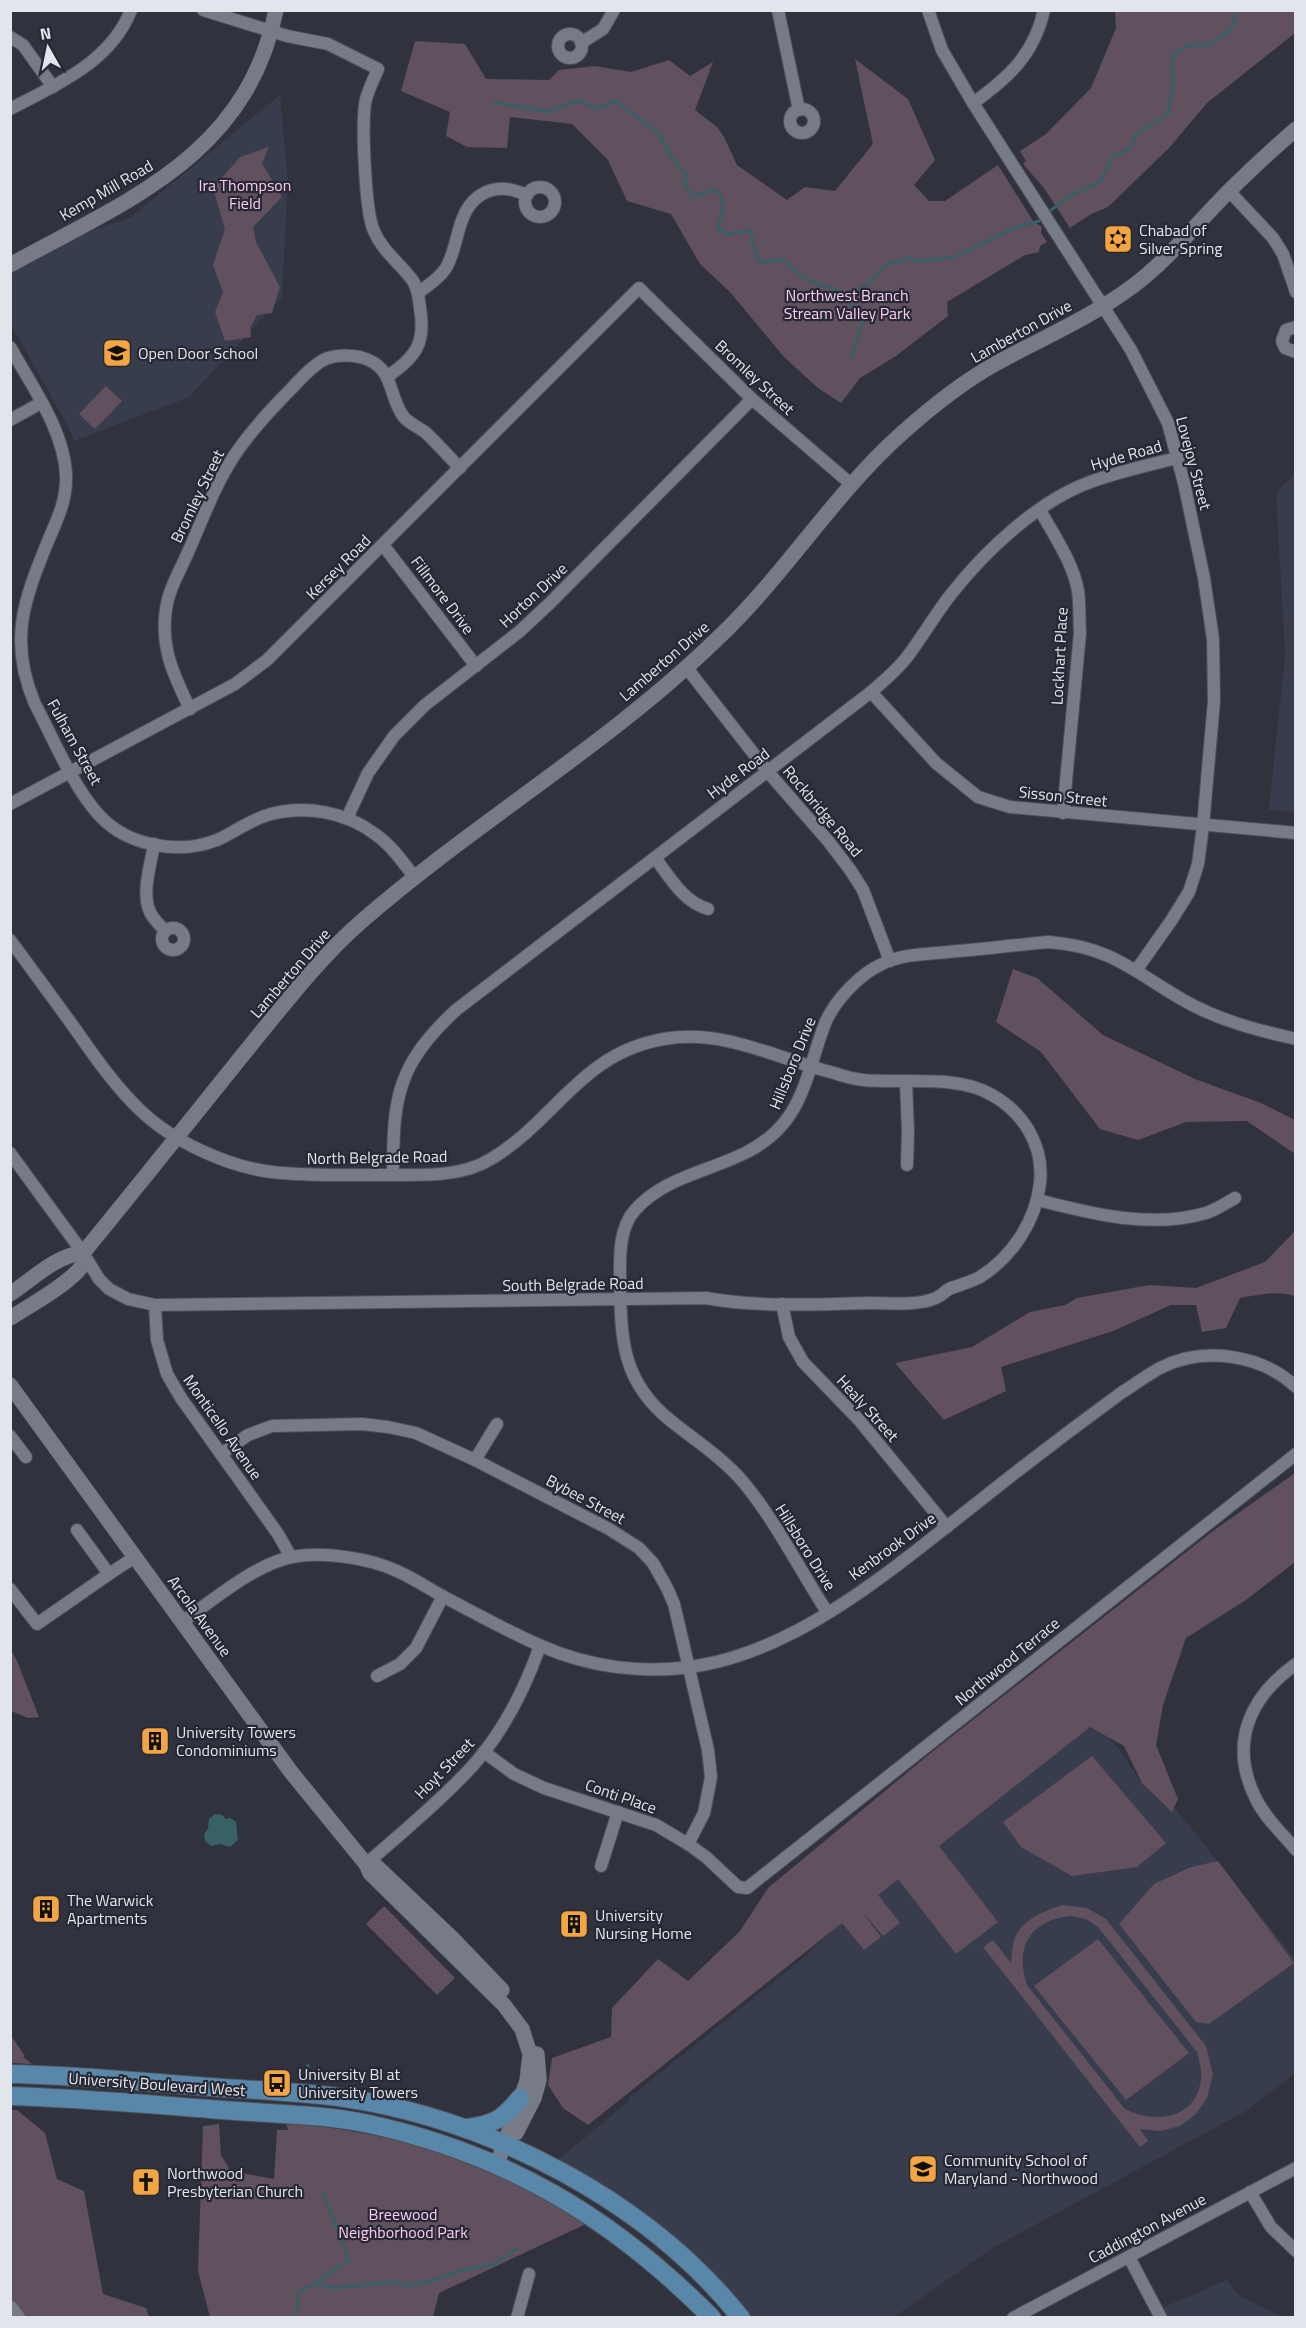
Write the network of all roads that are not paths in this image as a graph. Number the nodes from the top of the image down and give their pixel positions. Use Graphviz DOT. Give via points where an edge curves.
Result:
graph roads {
  1 [pos="131,10"];
  2 [pos="203,10"];
  3 [pos="276,10"];
  4 [pos="614,10"];
  5 [pos="778,10"];
  6 [pos="928,10"];
  7 [pos="1044,10"];
  8 [pos="272,32"];
  9 [pos="10,37"];
  10 [pos="581,43"];
  11 [pos="52,87"];
  12 [pos="973,103"];
  13 [pos="10,109"];
  14 [pos="799,110"];
  15 [pos="1296,129"];
  16 [pos="1229,191"];
  17 [pos="527,195"];
  18 [pos="10,265"];
  19 [pos="639,288"];
  20 [pos="1296,292"];
  21 [pos="418,293"];
  22 [pos="1103,306"];
  23 [pos="1296,327"];
  24 [pos="10,346"];
  25 [pos="1296,352"];
  26 [pos="388,376"];
  27 [pos="752,399"];
  28 [pos="41,403"];
  29 [pos="10,420"];
  30 [pos="1177,458"];
  31 [pos="460,468"];
  32 [pos="852,485"];
  33 [pos="1040,510"];
  34 [pos="383,545"];
  35 [pos="476,666"];
  36 [pos="686,667"];
  37 [pos="871,692"];
  38 [pos="190,709"];
  39 [pos="71,772"];
  40 [pos="768,772"];
  41 [pos="10,804"];
  42 [pos="1063,813"];
  43 [pos="347,818"];
  44 [pos="1203,826"];
  45 [pos="1296,833"];
  46 [pos="154,844"];
  47 [pos="655,858"];
  48 [pos="415,878"];
  49 [pos="708,909"];
  50 [pos="165,931"];
  51 [pos="10,940"];
  52 [pos="890,961"];
  53 [pos="1137,969"];
  54 [pos="1296,1039"];
  55 [pos="811,1066"];
  56 [pos="906,1082"];
  57 [pos="177,1137"];
  58 [pos="10,1153"];
  59 [pos="906,1165"];
  60 [pos="393,1174"];
  61 [pos="1235,1198"];
  62 [pos="1038,1200"];
  63 [pos="83,1253"];
  64 [pos="10,1294"];
  65 [pos="621,1300"];
  66 [pos="782,1304"];
  67 [pos="155,1305"];
  68 [pos="10,1318"];
  69 [pos="10,1385"];
  70 [pos="1296,1387"];
  71 [pos="497,1424"];
  72 [pos="10,1436"];
  73 [pos="221,1454"];
  74 [pos="1296,1454"];
  75 [pos="26,1457"];
  76 [pos="475,1460"];
  77 [pos="946,1527"];
  78 [pos="76,1530"];
  79 [pos="135,1557"];
  80 [pos="291,1557"];
  81 [pos="109,1574"];
  82 [pos="10,1589"];
  83 [pos="443,1596"];
  84 [pos="827,1612"];
  85 [pos="182,1622"];
  86 [pos="540,1646"];
  87 [pos="1296,1664"];
  88 [pos="689,1667"];
  89 [pos="377,1676"];
  90 [pos="484,1752"];
  91 [pos="618,1812"];
  92 [pos="688,1844"];
  93 [pos="1296,1850"];
  94 [pos="366,1864"];
  95 [pos="601,1866"];
  96 [pos="738,1887"];
  97 [pos="10,2074"];
  98 [pos="10,2096"];
  99 [pos="520,2098"];
  100 [pos="463,2129"];
  101 [pos="506,2144"];
  102 [pos="497,2164"];
  103 [pos="1296,2168"];
  104 [pos="1250,2192"];
  105 [pos="575,2205"];
  106 [pos="1296,2251"];
  107 [pos="675,2252"];
  108 [pos="1129,2257"];
  109 [pos="699,2273"];
  110 [pos="529,2274"];
  111 [pos="10,2308"];
  112 [pos="18,2318"];
  113 [pos="517,2318"];
  114 [pos="712,2318"];
  115 [pos="725,2318"];
  116 [pos="741,2318"];
  117 [pos="1013,2318"];
  118 [pos="1161,2318"];
  1 -- 11 [label="street" via="108,48 84,69"];
  2 -- 8 [label="street"];
  3 -- 8 [label="street, Kemp Mill Road"];
  4 -- 10 [label="street" via="603,28"];
  5 -- 14 [label="street"];
  6 -- 12 [label="street, Lovejoy Street" via="942,50"];
  7 -- 12 [label="street" via="1025,56 1003,81"];
  8 -- 18 [label="street, Kemp Mill Road" via="241,100 195,154 156,185"];
  8 -- 21 [label="street" via="328,44 378,69 363,115 368,212 381,246 414,283"];
  9 -- 11 [label="street" via="23,45"];
  11 -- 13 [label="street"];
  12 -- 22 [label="street, Lovejoy Street"];
  15 -- 16 [label="street, Lamberton Drive"];
  16 -- 20 [label="street" via="1273,238"];
  16 -- 22 [label="street, Lamberton Drive" via="1156,267"];
  17 -- 21 [label="street" via="496,188 470,203 445,270"];
  19 -- 27 [label="street, Bromley Street"];
  19 -- 31 [label="street, Kersey Road"];
  21 -- 26 [label="street" via="422,320 418,347 407,364"];
  22 -- 30 [label="street, Lovejoy Street" via="1157,399"];
  22 -- 32 [label="street, Lamberton Drive" via="994,364 954,391 899,436"];
  23 -- 25 [label="street" via="1286,330 1282,341 1285,348"];
  24 -- 28 [label="street, Fulham Street"];
  26 -- 31 [label="street" via="404,417"];
  26 -- 38 [label="street, Bromley Street" via="361,358 326,358 264,417 234,456 204,515 166,609 166,654"];
  27 -- 32 [label="street, Bromley Street"];
  27 -- 35 [label="street, Horton Drive" via="551,602"];
  28 -- 29 [label="street"];
  28 -- 39 [label="street, Fulham Street" via="56,430 64,456 66,492 26,600 21,623 22,659 29,691"];
  30 -- 33 [label="street, Hyde Road" via="1092,481"];
  30 -- 44 [label="street, Lovejoy Street" via="1214,639 1214,701"];
  31 -- 34 [label="street, Kersey Road"];
  32 -- 36 [label="street, Lamberton Drive" via="763,592"];
  33 -- 37 [label="street, Hyde Road" via="973,568 907,657"];
  33 -- 42 [label="street, Lockhart Place" via="1070,564 1079,607 1080,633"];
  34 -- 35 [label="street, Fillmore Drive"];
  34 -- 38 [label="street, Kersey Road" via="267,660 235,684"];
  35 -- 43 [label="street, Horton Drive" via="425,705 394,736 368,772"];
  36 -- 40 [label="street, Rockbridge Road"];
  36 -- 48 [label="street, Lamberton Drive" via="623,720"];
  37 -- 40 [label="street, Hyde Road"];
  37 -- 42 [label="street, Sisson Street" via="936,763 978,797 1010,807"];
  38 -- 39 [label="street, Kersey Road"];
  39 -- 41 [label="street, Kersey Road"];
  39 -- 46 [label="street, Fulham Street" via="99,815 128,837"];
  40 -- 47 [label="street, Hyde Road"];
  40 -- 52 [label="street, Rockbridge Road" via="851,872 870,907"];
  42 -- 44 [label="street, Sisson Street"];
  43 -- 46 [label="street, Fulham Street" via="316,811 292,811 270,814 199,845"];
  43 -- 48 [label="street, Fulham Street" via="386,842"];
  44 -- 45 [label="street, Sisson Street"];
  44 -- 53 [label="street, Lovejoy Street" via="1198,864 1189,891"];
  46 -- 50 [label="street" via="147,903"];
  47 -- 49 [label="street" via="686,898"];
  47 -- 60 [label="street, Hyde Road" via="432,1032 400,1088 393,1124"];
  48 -- 57 [label="street, Lamberton Drive" via="331,950"];
  51 -- 57 [label="street, North Belgrade Road" via="112,1080 143,1113"];
  52 -- 53 [label="street, Hillsboro Drive" via="1049,942 1096,950"];
  52 -- 55 [label="street, Hillsboro Drive" via="860,978 837,1003"];
  53 -- 54 [label="street, Hillsboro Drive" via="1184,1000 1241,1026"];
  55 -- 56 [label="street, North Belgrade Road" via="858,1080"];
  55 -- 60 [label="street, North Belgrade Road" via="709,1036 665,1038 631,1047 590,1070 521,1139 489,1161 446,1174"];
  55 -- 65 [label="street, Hillsboro Drive" via="799,1098 770,1139 746,1154 670,1182 653,1191 633,1211 620,1249"];
  56 -- 59 [label="street"];
  56 -- 62 [label="street, North Belgrade Road" via="966,1084 1010,1106 1037,1147 1041,1173"];
  57 -- 60 [label="street, North Belgrade Road" via="212,1156 268,1172"];
  57 -- 63 [label="street, Lamberton Drive"];
  58 -- 63 [label="street"];
  61 -- 62 [label="street" via="1208,1212 1165,1220 1093,1215"];
  62 -- 66 [label="street, South Belgrade Road" via="1025,1231 1002,1259 978,1278 935,1298 911,1303"];
  63 -- 64 [label="street" via="63,1258"];
  63 -- 67 [label="street, South Belgrade Road" via="109,1289 128,1299"];
  63 -- 68 [label="street, Lamberton Drive" via="81,1267"];
  65 -- 66 [label="street, South Belgrade Road" via="706,1298"];
  65 -- 67 [label="street, South Belgrade Road"];
  65 -- 84 [label="street, Hillsboro Drive" via="625,1355 635,1380 668,1419 717,1455 744,1483"];
  66 -- 77 [label="street, Healy Street" via="789,1337 803,1362 859,1420"];
  67 -- 73 [label="street, Monticello Avenue" via="157,1340 167,1374"];
  69 -- 79 [label="street, Arcola Avenue"];
  70 -- 77 [label="street, Kenbrook Drive" via="1268,1368 1222,1356 1196,1356 1162,1367 1058,1439"];
  71 -- 76 [label="street"];
  72 -- 75 [label="street"];
  73 -- 76 [label="street, Bybee Street" via="248,1435 272,1426 362,1424 416,1433"];
  73 -- 80 [label="street, Monticello Avenue"];
  74 -- 96 [label="street, Northwood Terrace" via="752,1885"];
  76 -- 88 [label="street, Bybee Street" via="639,1548 667,1588"];
  77 -- 84 [label="street, Kenbrook Drive"];
  78 -- 81 [label="street"];
  79 -- 81 [label="street"];
  79 -- 85 [label="street, Arcola Avenue"];
  80 -- 83 [label="street, Kenbrook Drive" via="329,1555 366,1560 395,1570"];
  80 -- 85 [label="street, Kenbrook Drive" via="243,1578"];
  81 -- 82 [label="street" via="37,1624"];
  83 -- 86 [label="street, Kenbrook Drive"];
  83 -- 89 [label="street" via="416,1648 400,1664"];
  84 -- 88 [label="street, Kenbrook Drive" via="753,1651"];
  85 -- 94 [label="street, Arcola Avenue" via="291,1772"];
  86 -- 88 [label="street, Kenbrook Drive" via="576,1660 613,1667"];
  86 -- 90 [label="street, Hoyt Street" via="514,1708"];
  87 -- 93 [label="street" via="1266,1689 1253,1708 1247,1722 1243,1757 1257,1801"];
  88 -- 92 [label="street, Bybee Street" via="711,1777 704,1814"];
  90 -- 91 [label="street, Conti Place" via="514,1774 544,1788"];
  90 -- 94 [label="street, Hoyt Street" via="462,1778"];
  91 -- 92 [label="street, Conti Place" via="656,1825"];
  91 -- 95 [label="street"];
  92 -- 96 [label="street, Conti Place"];
  94 -- 99 [label="street, Arcola Avenue" via="370,1873 504,2005 522,2029 530,2054 527,2081"];
  94 -- 101 [label="street, Arcola Avenue" via="378,1866 452,1938 516,2004 531,2030 539,2080 516,2133"];
  97 -- 100 [label="main road, University Boulevard West" via="345,2098 423,2115"];
  98 -- 102 [label="main road, University Boulevard West" via="295,2115 367,2124"];
  99 -- 100 [label="main road" via="498,2120"];
  99 -- 101 [label="street, Arcola Avenue"];
  100 -- 101 [label="main road, University Boulevard West"];
  101 -- 102 [label="street, Arcola Avenue"];
  101 -- 107 [label="main road, University Boulevard West" via="616,2205"];
  102 -- 105 [label="main road, University Boulevard West"];
  103 -- 104 [label="street, Caddington Avenue"];
  104 -- 106 [label="street" via="1271,2227"];
  104 -- 108 [label="street, Caddington Avenue"];
  105 -- 107 [label="main road" via="593,2205 659,2252"];
  105 -- 114 [label="main road, University Boulevard West" via="636,2248"];
  107 -- 109 [label="main road, University Boulevard West"];
  108 -- 117 [label="street, Caddington Avenue"];
  108 -- 118 [label="street"];
  109 -- 115 [label="main road" via="700,2286"];
  109 -- 116 [label="main road, University Boulevard West"];
  110 -- 113 [label="street"];
  111 -- 112 [label="street"];
}
